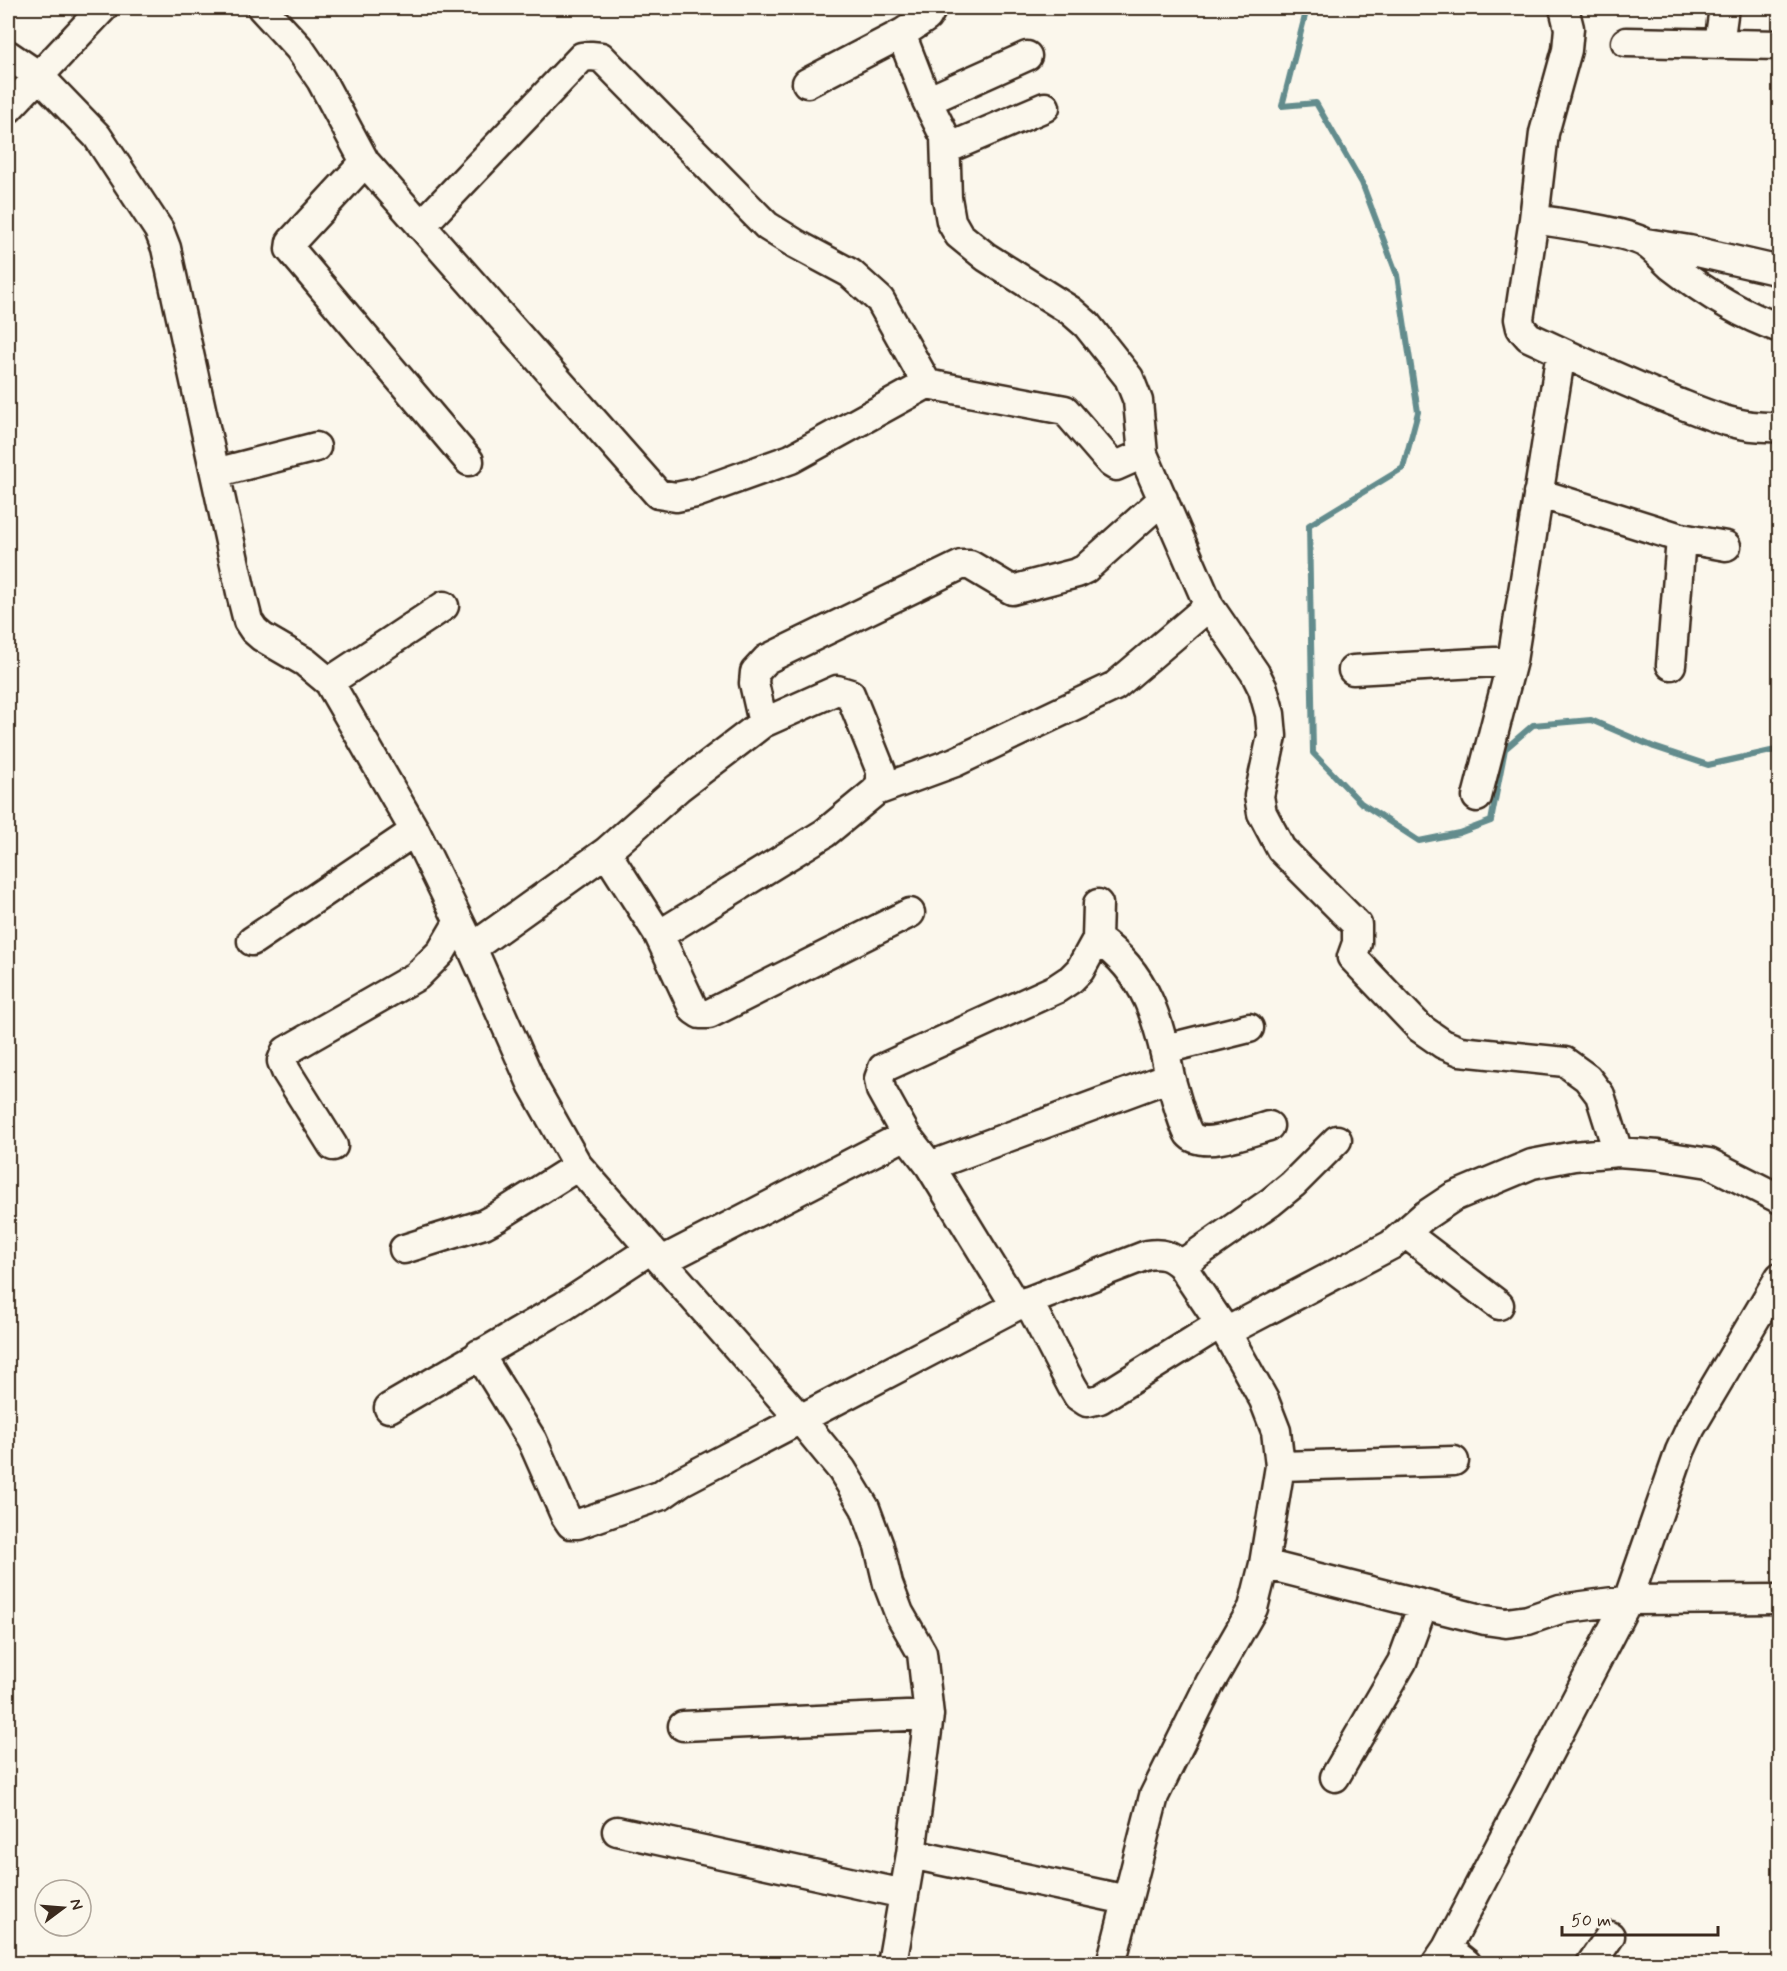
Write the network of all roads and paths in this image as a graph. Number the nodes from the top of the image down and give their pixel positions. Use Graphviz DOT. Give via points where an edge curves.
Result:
graph roads {
  1 [pos="103,8"];
  2 [pos="262,8"];
  3 [pos="932,8"];
  4 [pos="1564,8"];
  5 [pos="1724,8"];
  6 [pos="903,33"];
  7 [pos="1626,42"];
  8 [pos="1719,44"];
  9 [pos="1779,45"];
  10 [pos="8,55"];
  11 [pos="1027,56"];
  12 [pos="39,76"];
  13 [pos="807,83"];
  14 [pos="927,100"];
  15 [pos="1045,107"];
  16 [pos="8,110"];
  17 [pos="946,150"];
  18 [pos="364,162"];
  19 [pos="1534,219"];
  20 [pos="421,226"];
  21 [pos="1646,243"];
  22 [pos="1779,271"];
  23 [pos="1779,328"];
  24 [pos="1561,352"];
  25 [pos="927,384"];
  26 [pos="1779,428"];
  27 [pos="316,447"];
  28 [pos="1143,454"];
  29 [pos="469,461"];
  30 [pos="215,473"];
  31 [pos="1538,493"];
  32 [pos="1163,499"];
  33 [pos="1681,537"];
  34 [pos="1726,546"];
  35 [pos="444,606"];
  36 [pos="1209,606"];
  37 [pos="1512,661"];
  38 [pos="1671,665"];
  39 [pos="1353,670"];
  40 [pos="328,682"];
  41 [pos="764,723"];
  42 [pos="876,791"];
  43 [pos="1477,797"];
  44 [pos="415,831"];
  45 [pos="606,852"];
  46 [pos="1098,904"];
  47 [pos="909,912"];
  48 [pos="458,923"];
  49 [pos="659,935"];
  50 [pos="1097,939"];
  51 [pos="252,941"];
  52 [pos="472,948"];
  53 [pos="1249,1028"];
  54 [pos="1165,1050"];
  55 [pos="1170,1077"];
  56 [pos="1269,1126"];
  57 [pos="906,1135"];
  58 [pos="1337,1140"];
  59 [pos="333,1146"];
  60 [pos="1618,1152"];
  61 [pos="578,1166"];
  62 [pos="930,1166"];
  63 [pos="1779,1199"];
  64 [pos="1405,1233"];
  65 [pos="404,1248"];
  66 [pos="657,1255"];
  67 [pos="1181,1265"];
  68 [pos="1779,1277"];
  69 [pos="1022,1303"];
  70 [pos="1499,1305"];
  71 [pos="1223,1328"];
  72 [pos="479,1354"];
  73 [pos="388,1408"];
  74 [pos="801,1420"];
  75 [pos="1454,1461"];
  76 [pos="1280,1466"];
  77 [pos="1264,1564"];
  78 [pos="1779,1599"];
  79 [pos="1628,1600"];
  80 [pos="1423,1605"];
  81 [pos="929,1715"];
  82 [pos="683,1726"];
  83 [pos="1335,1777"];
  84 [pos="617,1832"];
  85 [pos="911,1854"];
  86 [pos="904,1894"];
  87 [pos="1126,1900"];
  88 [pos="1610,1936"];
  89 [pos="1450,1958"];
  90 [pos="892,1964"];
  91 [pos="1111,1964"];
  92 [pos="1591,1964"];
  1 -- 12 [label="street"];
  2 -- 18 [label="street" via="321,80"];
  3 -- 6 [label="street" via="927,17"];
  4 -- 19 [label="street" via="1569,28 1567,50 1544,133"];
  5 -- 8 [label="street"];
  6 -- 13 [label="street"];
  6 -- 14 [label="street"];
  7 -- 8 [label="street"];
  8 -- 9 [label="street"];
  10 -- 12 [label="street"];
  11 -- 14 [label="street"];
  12 -- 16 [label="street"];
  12 -- 30 [label="street" via="97,136 159,230"];
  14 -- 17 [label="street" via="945,137"];
  15 -- 17 [label="street"];
  17 -- 28 [label="street" via="947,198 951,221 959,235 986,257 1071,310 1094,334 1129,378 1138,401"];
  18 -- 20 [label="street"];
  18 -- 29 [label="street" via="291,242 290,249"];
  19 -- 21 [label="street"];
  19 -- 24 [label="street" via="1521,328 1529,337"];
  20 -- 25 [label="street" via="658,494 676,497 696,493 791,459"];
  20 -- 25 [label="street" via="582,57 601,57 767,226 850,273 880,300"];
  21 -- 22 [label="street"];
  21 -- 23 [label="street" via="1708,292 1760,322"];
  24 -- 26 [label="street" via="1638,388 1729,423"];
  24 -- 31 [label="street"];
  25 -- 28 [label="street" via="1065,410 1116,466"];
  27 -- 30 [label="street"];
  28 -- 32 [label="street"];
  30 -- 40 [label="street" via="248,621 262,638 304,662"];
  31 -- 33 [label="street"];
  31 -- 37 [label="street"];
  32 -- 36 [label="street"];
  32 -- 41 [label="street" via="1077,573 1012,590 970,564 961,565 767,659 755,672 754,682"];
  33 -- 34 [label="street"];
  33 -- 38 [label="street"];
  35 -- 40 [label="street"];
  36 -- 42 [label="street" via="1115,686 955,762"];
  36 -- 60 [label="street" via="1255,673 1270,714 1272,736 1258,796 1262,813 1281,849 1357,925 1358,943 1352,957 1420,1028 1443,1044 1460,1051 1565,1062 1587,1078 1600,1095"];
  37 -- 39 [label="street"];
  37 -- 43 [label="street"];
  40 -- 44 [label="street"];
  41 -- 42 [label="street" via="837,690 850,694 881,771"];
  41 -- 45 [label="street" via="678,788"];
  42 -- 49 [label="street" via="825,833"];
  44 -- 48 [label="street"];
  44 -- 51 [label="street"];
  45 -- 49 [label="street"];
  45 -- 52 [label="street"];
  46 -- 50 [label="street"];
  47 -- 49 [label="street" via="709,1014 694,1010"];
  48 -- 52 [label="street"];
  48 -- 59 [label="street" via="441,951 417,976 285,1051 282,1061 286,1071"];
  50 -- 54 [label="street" via="1134,973 1150,1000"];
  50 -- 57 [label="street" via="1080,970 1056,989 883,1068 881,1090"];
  52 -- 61 [label="street" via="533,1086"];
  53 -- 54 [label="street"];
  54 -- 55 [label="street"];
  55 -- 56 [label="street" via="1188,1134 1197,1141 1209,1142"];
  55 -- 62 [label="street"];
  57 -- 62 [label="street"];
  57 -- 66 [label="street"];
  58 -- 67 [label="street" via="1278,1196"];
  60 -- 63 [label="street" via="1709,1163"];
  60 -- 64 [label="street" via="1532,1164 1453,1197"];
  61 -- 65 [label="street" via="483,1224"];
  61 -- 66 [label="street"];
  62 -- 69 [label="street"];
  64 -- 70 [label="street"];
  64 -- 71 [label="street" via="1391,1245"];
  66 -- 72 [label="street"];
  66 -- 74 [label="street"];
  67 -- 69 [label="street" via="1172,1257 1147,1255"];
  67 -- 71 [label="street"];
  68 -- 79 [label="street" via="1691,1427"];
  69 -- 71 [label="street" via="1078,1396 1087,1402 1100,1399"];
  69 -- 74 [label="street"];
  71 -- 76 [label="street" via="1264,1400 1276,1431"];
  72 -- 73 [label="street"];
  72 -- 74 [label="street" via="532,1440 571,1524 662,1495"];
  74 -- 81 [label="street" via="842,1470 865,1508 899,1613 922,1653"];
  75 -- 76 [label="street"];
  76 -- 77 [label="street"];
  77 -- 80 [label="street"];
  77 -- 87 [label="street" via="1253,1608 1210,1683 1154,1797"];
  78 -- 79 [label="street"];
  79 -- 80 [label="street" via="1560,1609 1506,1623"];
  79 -- 89 [label="street"];
  80 -- 83 [label="street" via="1402,1662"];
  81 -- 82 [label="street"];
  81 -- 85 [label="street"];
  84 -- 86 [label="street"];
  85 -- 86 [label="street"];
  85 -- 87 [label="street"];
  86 -- 90 [label="street"];
  87 -- 91 [label="street"];
  88 -- 92 [label="street"];
}
